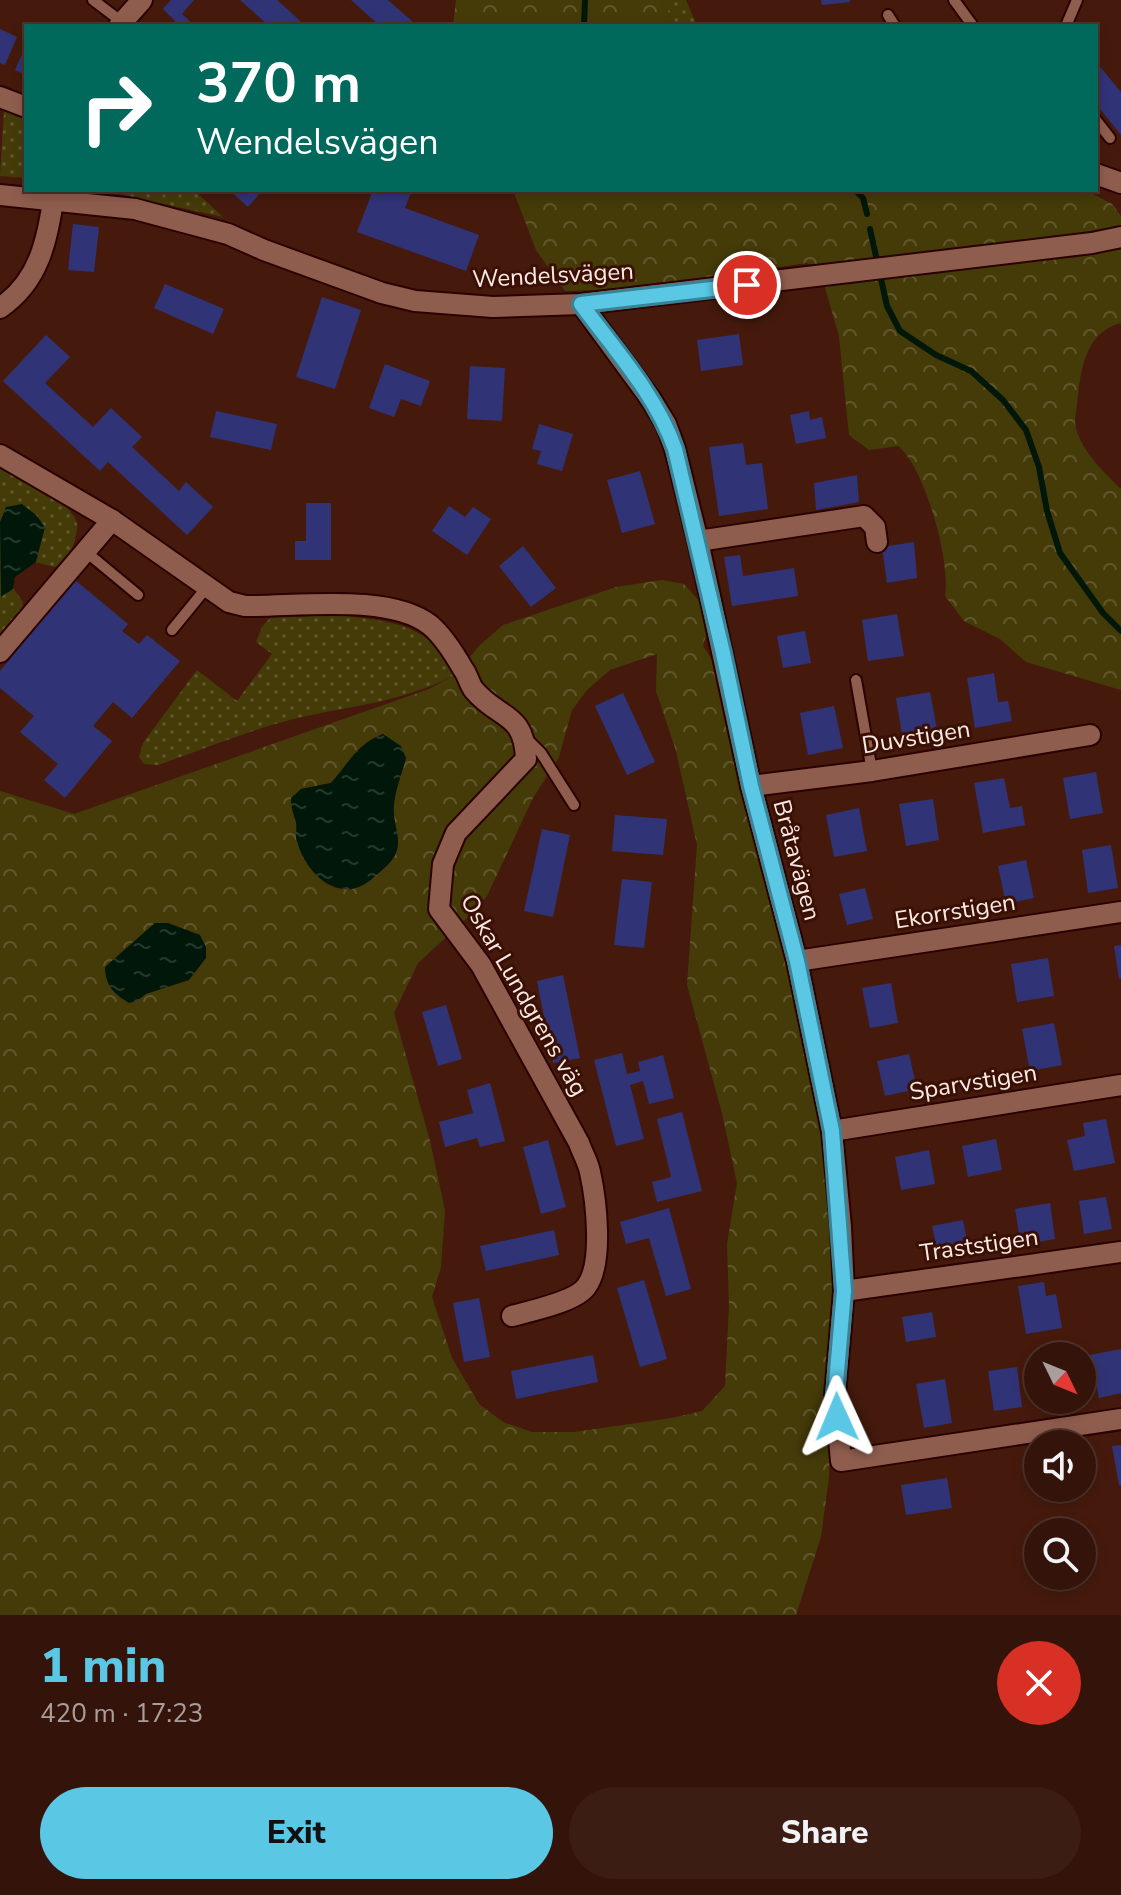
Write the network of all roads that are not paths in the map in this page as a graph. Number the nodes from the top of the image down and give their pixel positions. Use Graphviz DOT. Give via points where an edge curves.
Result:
graph roads {
  1 [pos="93,0"];
  2 [pos="142,0"];
  3 [pos="954,0"];
  4 [pos="1077,0"];
  5 [pos="888,15"];
  6 [pos="121,24"];
  7 [pos="894,24"];
  8 [pos="972,24"];
  9 [pos="1067,24"];
  10 [pos="0,97"];
  11 [pos="24,106"];
  12 [pos="1098,123"];
  13 [pos="1110,138"];
  14 [pos="1098,175"];
  15 [pos="1121,183"];
  16 [pos="0,195"];
  17 [pos="54,195"];
  18 [pos="1121,237"];
  19 [pos="581,304"];
  20 [pos="0,308"];
  21 [pos="0,455"];
  22 [pos="112,520"];
  23 [pos="698,541"];
  24 [pos="877,542"];
  25 [pos="85,551"];
  26 [pos="207,587"];
  27 [pos="138,595"];
  28 [pos="172,630"];
  29 [pos="0,652"];
  30 [pos="856,680"];
  31 [pos="1090,735"];
  32 [pos="525,737"];
  33 [pos="872,771"];
  34 [pos="751,786"];
  35 [pos="574,805"];
  36 [pos="1121,912"];
  37 [pos="797,961"];
  38 [pos="1121,1085"];
  39 [pos="832,1131"];
  40 [pos="1121,1252"];
  41 [pos="844,1291"];
  42 [pos="512,1316"];
  43 [pos="1121,1419"];
  1 -- 6 [label="lane"];
  2 -- 6 [label="street"];
  3 -- 8 [label="lane"];
  4 -- 9 [label="lane"];
  5 -- 7 [label="lane"];
  10 -- 11 [label="street"];
  12 -- 13 [label="lane"];
  14 -- 15 [label="street"];
  16 -- 17 [label="street, Wendelsvägen"];
  17 -- 19 [label="street, Wendelsvägen" via="135,209 228,234 344,280 415,301 493,307"];
  17 -- 20 [label="street" via="36,271"];
  18 -- 19 [label="street, Wendelsvägen"];
  19 -- 23 [label="street, Bråtavägen" via="666,424"];
  21 -- 22 [label="street"];
  22 -- 25 [label="street"];
  22 -- 26 [label="street"];
  23 -- 24 [label="street" via="864,516 875,527"];
  23 -- 34 [label="street, Bråtavägen"];
  25 -- 27 [label="lane"];
  25 -- 29 [label="street"];
  26 -- 28 [label="lane"];
  26 -- 32 [label="street" via="245,606 350,604 416,617 432,626 473,689"];
  30 -- 33 [label="lane"];
  31 -- 33 [label="street, Duvstigen"];
  32 -- 35 [label="lane"];
  32 -- 42 [label="street, Oskar Lundgrens väg" via="526,759 456,833 443,864 439,909 481,965 579,1143 590,1170 598,1244 586,1287 573,1297"];
  33 -- 34 [label="street, Duvstigen"];
  34 -- 37 [label="street, Bråtavägen"];
  36 -- 37 [label="street, Ekorrstigen"];
  37 -- 39 [label="street, Bråtavägen"];
  38 -- 39 [label="street, Sparvstigen"];
  39 -- 41 [label="street, Bråtavägen"];
  40 -- 41 [label="street, Traststigen"];
  41 -- 43 [label="street, Bråtavägen" via="835,1395 841,1461"];
}
